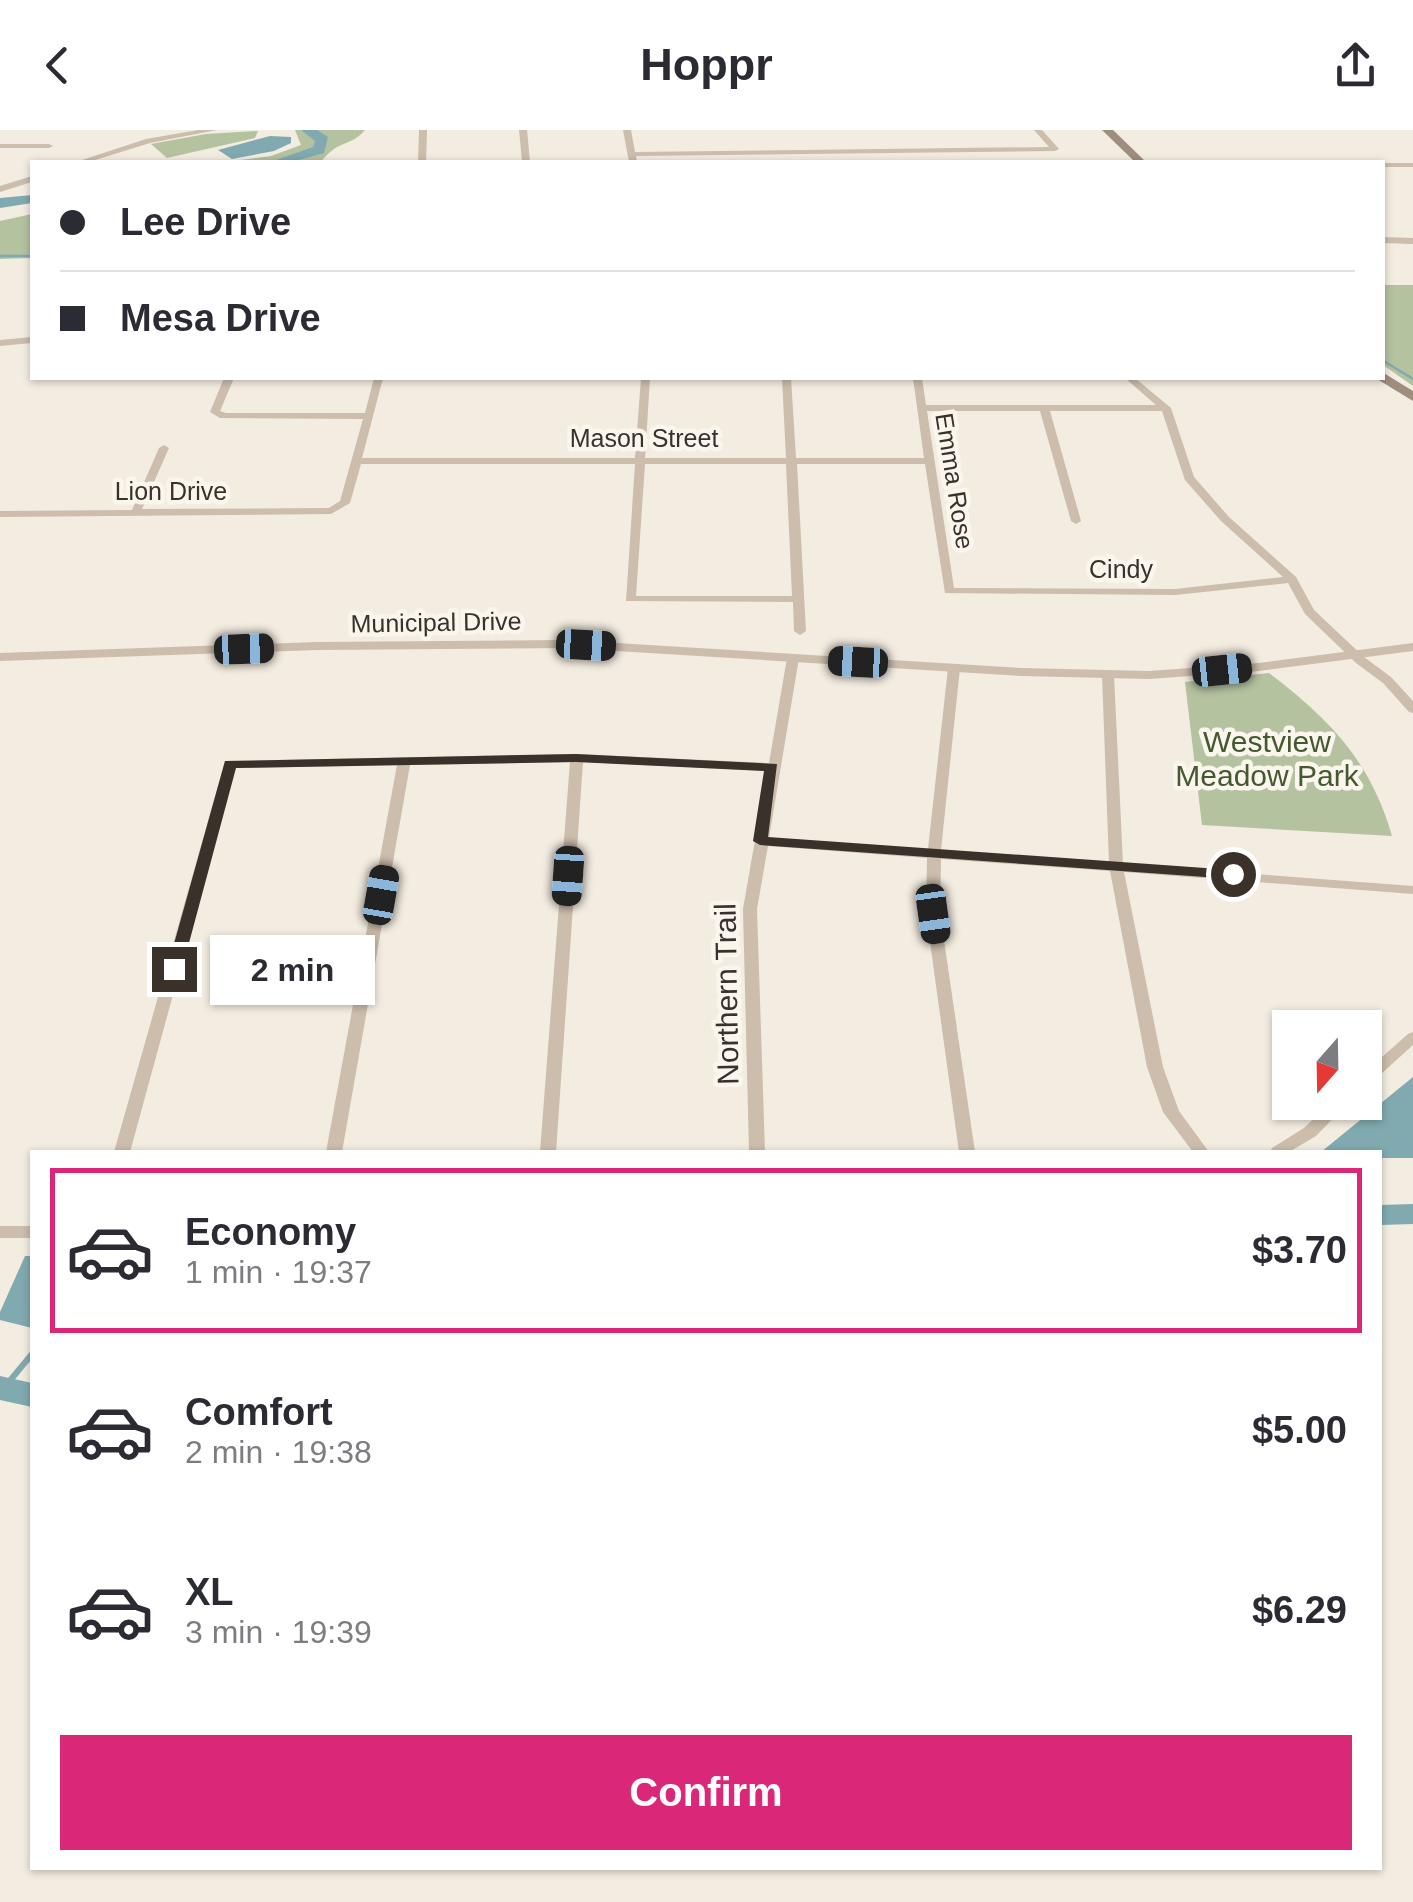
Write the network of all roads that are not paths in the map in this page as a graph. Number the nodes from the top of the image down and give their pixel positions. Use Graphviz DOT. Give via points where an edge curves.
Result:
graph roads {
  1 [pos="213,130"];
  2 [pos="424,130"];
  3 [pos="523,130"];
  4 [pos="626,130"];
  5 [pos="1038,130"];
  6 [pos="1108,130"];
  7 [pos="184,132"];
  8 [pos="0,146"];
  9 [pos="50,146"];
  10 [pos="908,151"];
  11 [pos="633,158"];
  12 [pos="89,160"];
  13 [pos="422,160"];
  14 [pos="526,160"];
  15 [pos="911,160"];
  16 [pos="1138,160"];
  17 [pos="1385,165"];
  18 [pos="1413,165"];
  19 [pos="30,180"];
  20 [pos="0,190"];
  21 [pos="1385,240"];
  22 [pos="1413,241"];
  23 [pos="30,340"];
  24 [pos="0,343"];
  25 [pos="1385,378"];
  26 [pos="228,380"];
  27 [pos="378,380"];
  28 [pos="646,380"];
  29 [pos="786,380"];
  30 [pos="917,380"];
  31 [pos="1132,380"];
  32 [pos="1413,397"];
  33 [pos="921,408"];
  34 [pos="1044,408"];
  35 [pos="1166,408"];
  36 [pos="369,416"];
  37 [pos="164,448"];
  38 [pos="639,460"];
  39 [pos="358,461"];
  40 [pos="790,461"];
  41 [pos="930,461"];
  42 [pos="0,514"];
  43 [pos="134,514"];
  44 [pos="1076,521"];
  45 [pos="1292,579"];
  46 [pos="949,591"];
  47 [pos="797,599"];
  48 [pos="800,631"];
  49 [pos="1413,638"];
  50 [pos="1413,647"];
  51 [pos="1351,652"];
  52 [pos="0,657"];
  53 [pos="794,658"];
  54 [pos="954,668"];
  55 [pos="1108,675"];
  56 [pos="1413,709"];
  57 [pos="576,758"];
  58 [pos="404,760"];
  59 [pos="772,767"];
  60 [pos="760,841"];
  61 [pos="934,854"];
  62 [pos="1116,866"];
  63 [pos="1413,890"];
  64 [pos="1413,1036"];
  65 [pos="1382,1064"];
  66 [pos="1322,1120"];
  67 [pos="123,1150"];
  68 [pos="334,1150"];
  69 [pos="548,1150"];
  70 [pos="757,1150"];
  71 [pos="967,1150"];
  72 [pos="1200,1150"];
  73 [pos="1281,1150"];
  74 [pos="0,1232"];
  75 [pos="30,1232"];
  1 -- 7 [label="street"];
  2 -- 13 [label="street"];
  3 -- 14 [label="street"];
  4 -- 11 [label="street"];
  5 -- 10 [label="street" via="1055,149"];
  6 -- 16 [label="main road"];
  7 -- 12 [label="street"];
  8 -- 9 [label="street"];
  10 -- 11 [label="street"];
  10 -- 15 [label="street"];
  17 -- 18 [label="street"];
  19 -- 20 [label="street"];
  21 -- 22 [label="street"];
  23 -- 24 [label="street"];
  25 -- 32 [label="main road"];
  26 -- 36 [label="street" via="215,412 224,416"];
  27 -- 36 [label="street"];
  28 -- 38 [label="street"];
  29 -- 40 [label="street"];
  30 -- 33 [label="street, Emma Rose"];
  31 -- 35 [label="street"];
  33 -- 34 [label="street"];
  33 -- 41 [label="street, Emma Rose"];
  34 -- 35 [label="street"];
  34 -- 44 [label="street"];
  35 -- 45 [label="street" via="1189,478"];
  36 -- 39 [label="street"];
  37 -- 43 [label="street"];
  38 -- 39 [label="street, Mason Street"];
  38 -- 40 [label="street, Mason Street"];
  38 -- 47 [label="street" via="630,599"];
  39 -- 43 [label="street, Lion Drive" via="341,506 316,513"];
  40 -- 41 [label="street, Mason Street"];
  40 -- 47 [label="street"];
  41 -- 46 [label="street, Emma Rose"];
  42 -- 43 [label="street, Lion Drive"];
  45 -- 46 [label="street, Cindy" via="1175,592"];
  45 -- 51 [label="street" via="1308,612"];
  47 -- 48 [label="street"];
  49 -- 51 [label="street, Municipal Drive"];
  50 -- 51 [label="street, Municipal Drive"];
  51 -- 55 [label="street, Municipal Drive" via="1222,670"];
  51 -- 56 [label="street"];
  52 -- 53 [label="street, Municipal Drive" via="554,644"];
  53 -- 54 [label="street, Municipal Drive"];
  53 -- 59 [label="street, Northern Trail"];
  54 -- 55 [label="street, Municipal Drive"];
  54 -- 61 [label="street"];
  55 -- 62 [label="street"];
  57 -- 58 [label="street"];
  57 -- 59 [label="street"];
  57 -- 69 [label="street"];
  58 -- 67 [label="street" via="230,764"];
  58 -- 68 [label="street"];
  59 -- 60 [label="street, Northern Trail"];
  60 -- 61 [label="street"];
  60 -- 70 [label="street, Northern Trail" via="750,909"];
  61 -- 62 [label="street"];
  61 -- 71 [label="street" via="933,914"];
  62 -- 63 [label="street"];
  62 -- 72 [label="street" via="1155,1067 1171,1112"];
  64 -- 65 [label="street"];
  66 -- 73 [label="street"];
  74 -- 75 [label="street"];
}
